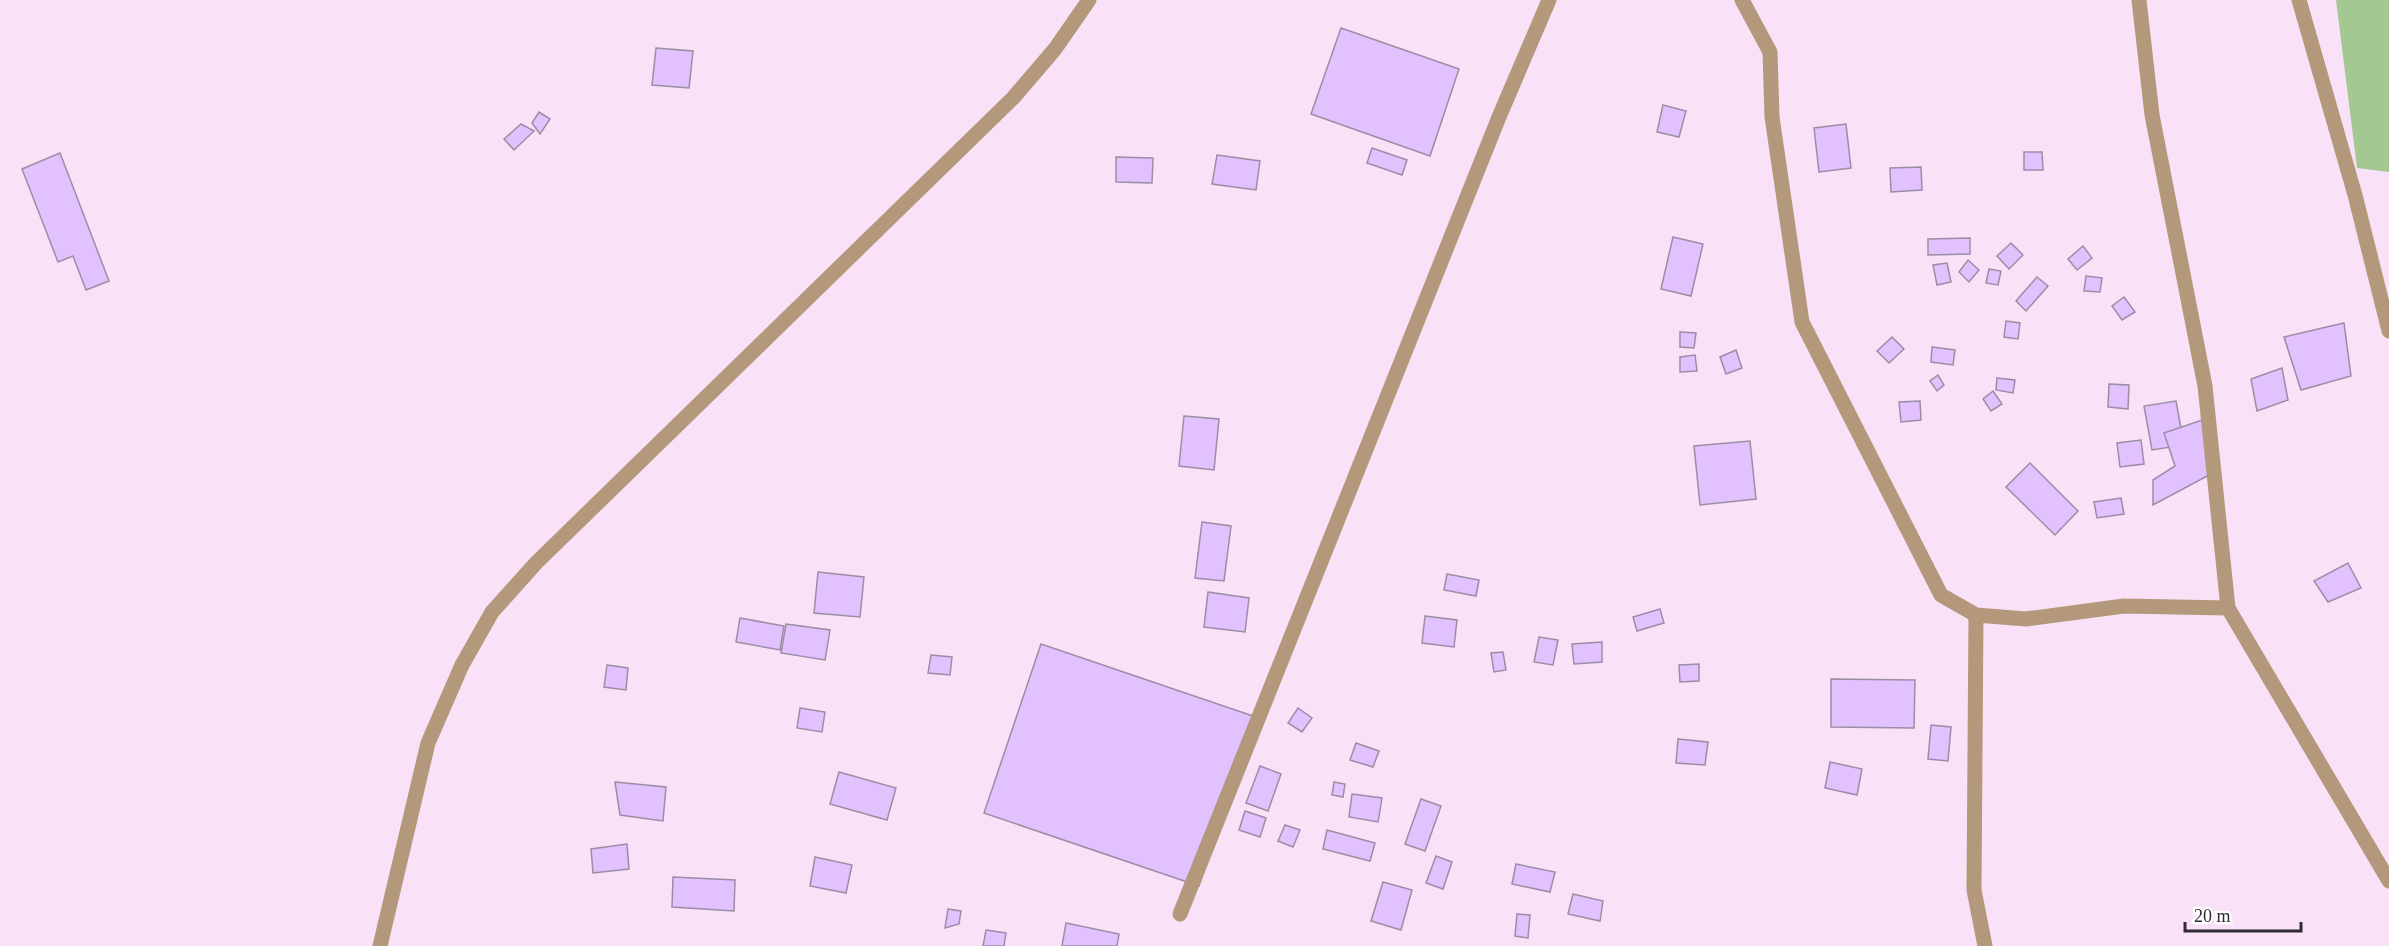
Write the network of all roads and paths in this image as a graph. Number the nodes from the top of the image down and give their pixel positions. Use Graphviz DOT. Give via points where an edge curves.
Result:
graph roads {
  1 [pos="1089,0"];
  2 [pos="1549,0"];
  3 [pos="1742,0"];
  4 [pos="2139,0"];
  5 [pos="2299,0"];
  6 [pos="2389,331"];
  7 [pos="2228,608"];
  8 [pos="1976,615"];
  9 [pos="2389,881"];
  10 [pos="1180,914"];
  11 [pos="380,946"];
  12 [pos="1985,946"];
  1 -- 11 [label="street" via="1055,49 1013,98 536,563 492,612 462,665 428,743"];
  2 -- 10 [label="street" via="1494,128"];
  3 -- 8 [label="street" via="1770,52 1772,117 1802,322 1941,595"];
  4 -- 7 [label="street" via="2152,115 2205,386"];
  5 -- 6 [label="street"];
  7 -- 8 [label="street" via="2124,606 2026,619"];
  7 -- 9 [label="street"];
  8 -- 12 [label="street" via="1974,890"];
}
